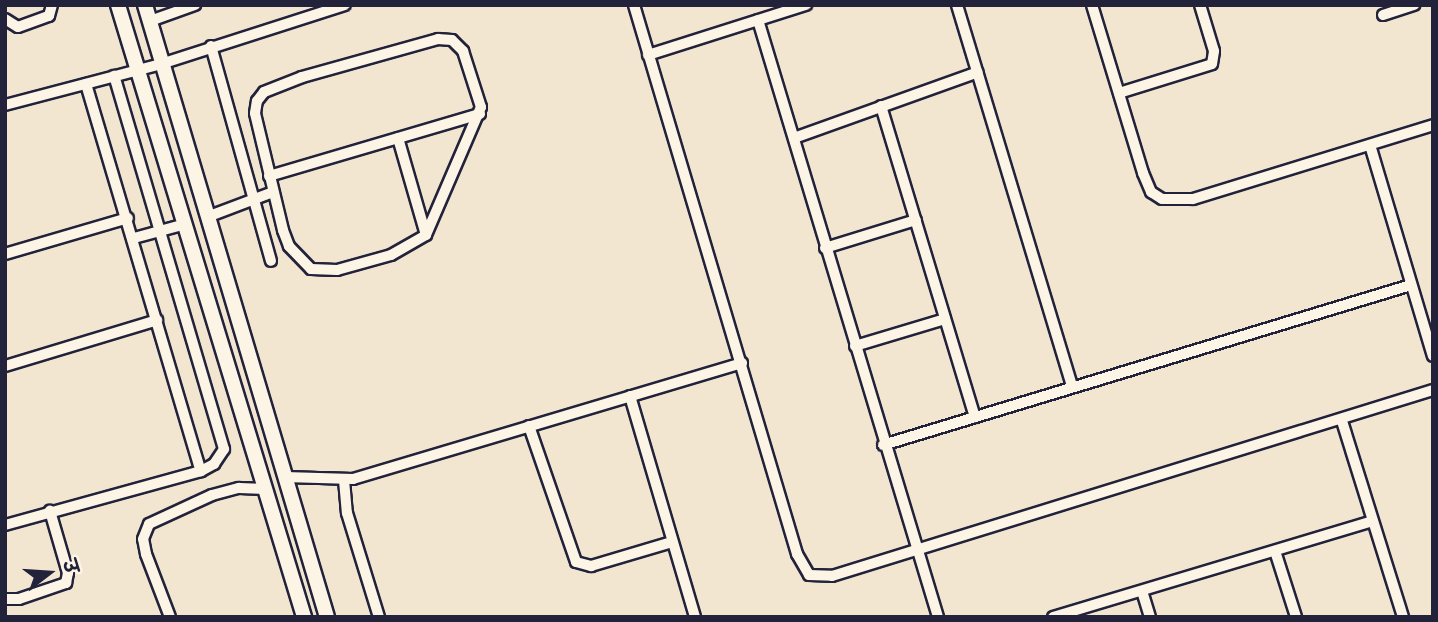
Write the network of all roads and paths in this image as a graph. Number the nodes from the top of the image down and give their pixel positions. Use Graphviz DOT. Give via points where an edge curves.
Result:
graph roads {
  1 [pos="52,5"];
  2 [pos="118,5"];
  3 [pos="145,5"];
  4 [pos="195,5"];
  5 [pos="345,5"];
  6 [pos="634,5"];
  7 [pos="806,5"];
  8 [pos="957,5"];
  9 [pos="1092,5"];
  10 [pos="1200,5"];
  11 [pos="1414,5"];
  12 [pos="1383,15"];
  13 [pos="5,19"];
  14 [pos="758,20"];
  15 [pos="150,21"];
  16 [pos="211,46"];
  17 [pos="648,55"];
  18 [pos="161,64"];
  19 [pos="138,70"];
  20 [pos="978,72"];
  21 [pos="114,76"];
  22 [pos="86,84"];
  23 [pos="1119,93"];
  24 [pos="5,105"];
  25 [pos="881,107"];
  26 [pos="480,114"];
  27 [pos="1433,125"];
  28 [pos="398,138"];
  29 [pos="794,138"];
  30 [pos="1370,145"];
  31 [pos="269,176"];
  32 [pos="273,192"];
  33 [pos="252,200"];
  34 [pos="207,217"];
  35 [pos="128,218"];
  36 [pos="916,220"];
  37 [pos="186,224"];
  38 [pos="159,232"];
  39 [pos="426,235"];
  40 [pos="134,238"];
  41 [pos="825,248"];
  42 [pos="5,254"];
  43 [pos="271,261"];
  44 [pos="1411,285"];
  45 [pos="945,319"];
  46 [pos="158,320"];
  47 [pos="855,346"];
  48 [pos="1433,356"];
  49 [pos="742,363"];
  50 [pos="5,366"];
  51 [pos="1072,386"];
  52 [pos="1433,390"];
  53 [pos="631,396"];
  54 [pos="975,417"];
  55 [pos="1342,421"];
  56 [pos="529,426"];
  57 [pos="883,445"];
  58 [pos="201,471"];
  59 [pos="285,477"];
  60 [pos="344,480"];
  61 [pos="266,489"];
  62 [pos="50,511"];
  63 [pos="1372,521"];
  64 [pos="5,525"];
  65 [pos="672,542"];
  66 [pos="917,547"];
  67 [pos="1275,551"];
  68 [pos="1142,591"];
  69 [pos="5,599"];
  70 [pos="170,617"];
  71 [pos="304,617"];
  72 [pos="327,617"];
  73 [pos="379,617"];
  74 [pos="695,617"];
  75 [pos="938,617"];
  76 [pos="1053,617"];
  77 [pos="1150,617"];
  78 [pos="1296,617"];
  79 [pos="1403,617"];
  1 -- 13 [label="street" via="49,16 18,27"];
  2 -- 19 [label="street"];
  3 -- 15 [label="street"];
  4 -- 15 [label="street"];
  5 -- 16 [label="street"];
  6 -- 17 [label="street"];
  7 -- 14 [label="street"];
  8 -- 20 [label="street"];
  9 -- 23 [label="street"];
  10 -- 23 [label="street" via="1214,51 1212,64"];
  11 -- 12 [label="street"];
  14 -- 17 [label="street"];
  14 -- 29 [label="street"];
  15 -- 18 [label="street"];
  16 -- 18 [label="street"];
  16 -- 33 [label="street"];
  17 -- 49 [label="street"];
  18 -- 19 [label="street"];
  18 -- 34 [label="street"];
  19 -- 21 [label="street"];
  19 -- 37 [label="street"];
  20 -- 25 [label="street"];
  20 -- 51 [label="street"];
  21 -- 22 [label="street"];
  21 -- 38 [label="street"];
  22 -- 24 [label="street"];
  22 -- 35 [label="street"];
  23 -- 30 [label="street" via="1143,173 1151,192 1162,199 1193,199"];
  25 -- 29 [label="street"];
  25 -- 36 [label="street"];
  26 -- 28 [label="street"];
  26 -- 31 [label="street" via="463,51 452,40 438,39 355,61 276,86 257,101 255,113"];
  26 -- 39 [label="street"];
  27 -- 30 [label="street"];
  28 -- 31 [label="street"];
  28 -- 39 [label="street"];
  29 -- 41 [label="street"];
  30 -- 44 [label="street"];
  31 -- 32 [label="street"];
  32 -- 33 [label="street"];
  32 -- 39 [label="street" via="289,246 311,269 337,270 391,255"];
  33 -- 34 [label="street"];
  33 -- 43 [label="street"];
  34 -- 59 [label="street"];
  35 -- 40 [label="street"];
  35 -- 42 [label="street"];
  36 -- 41 [label="street"];
  36 -- 45 [label="street"];
  37 -- 38 [label="street"];
  37 -- 61 [label="street"];
  38 -- 40 [label="street"];
  38 -- 58 [label="street" via="223,440 221,457"];
  40 -- 46 [label="street"];
  41 -- 47 [label="street"];
  44 -- 48 [label="street"];
  44 -- 51 [label="street"];
  45 -- 47 [label="street"];
  45 -- 54 [label="street"];
  46 -- 50 [label="street"];
  46 -- 58 [label="street"];
  47 -- 57 [label="street"];
  49 -- 53 [label="street"];
  49 -- 66 [label="street" via="797,554 809,575 832,576"];
  51 -- 54 [label="street"];
  52 -- 55 [label="street"];
  53 -- 56 [label="street"];
  53 -- 65 [label="street"];
  54 -- 57 [label="street"];
  55 -- 63 [label="street"];
  55 -- 66 [label="street"];
  56 -- 60 [label="street"];
  56 -- 65 [label="street" via="576,562 591,566"];
  57 -- 66 [label="street"];
  58 -- 62 [label="street"];
  59 -- 60 [label="street"];
  59 -- 72 [label="street"];
  60 -- 73 [label="street" via="346,513"];
  61 -- 70 [label="street" via="239,488 212,495 149,523 143,539 146,554"];
  61 -- 71 [label="street"];
  62 -- 64 [label="street"];
  62 -- 69 [label="street" via="69,578 60,586"];
  63 -- 67 [label="street"];
  63 -- 79 [label="street"];
  65 -- 74 [label="street"];
  66 -- 75 [label="street"];
  67 -- 68 [label="street"];
  67 -- 78 [label="street"];
  68 -- 76 [label="street"];
  68 -- 77 [label="street"];
}
